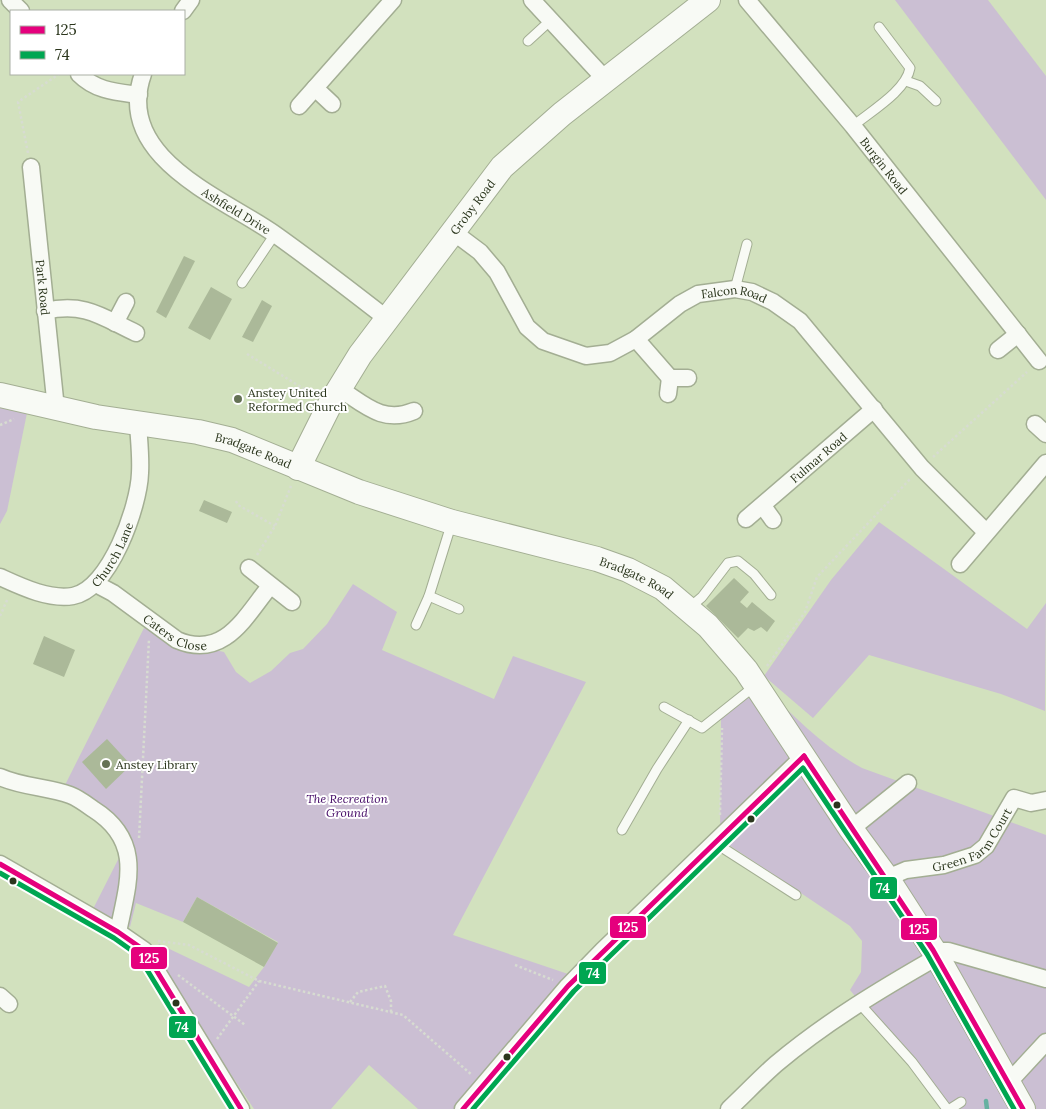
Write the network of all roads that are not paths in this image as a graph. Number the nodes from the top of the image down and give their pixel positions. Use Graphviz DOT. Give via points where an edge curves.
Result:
graph roads {
  1 [pos="10,0"];
  2 [pos="392,0"];
  3 [pos="532,0"];
  4 [pos="708,0"];
  5 [pos="748,0"];
  6 [pos="20,10"];
  7 [pos="552,19"];
  8 [pos="879,27"];
  9 [pos="528,41"];
  10 [pos="80,75"];
  11 [pos="143,75"];
  12 [pos="606,79"];
  13 [pos="906,81"];
  14 [pos="314,88"];
  15 [pos="139,95"];
  16 [pos="936,101"];
  17 [pos="332,104"];
  18 [pos="299,106"];
  19 [pos="853,126"];
  20 [pos="31,167"];
  21 [pos="452,231"];
  22 [pos="274,234"];
  23 [pos="747,244"];
  24 [pos="242,283"];
  25 [pos="735,289"];
  26 [pos="126,302"];
  27 [pos="46,311"];
  28 [pos="386,318"];
  29 [pos="115,323"];
  30 [pos="136,333"];
  31 [pos="1018,334"];
  32 [pos="636,339"];
  33 [pos="998,350"];
  34 [pos="1039,361"];
  35 [pos="688,378"];
  36 [pos="0,395"];
  37 [pos="335,396"];
  38 [pos="53,408"];
  39 [pos="874,410"];
  40 [pos="414,411"];
  41 [pos="138,424"];
  42 [pos="1046,463"];
  43 [pos="298,468"];
  44 [pos="763,506"];
  45 [pos="746,519"];
  46 [pos="773,520"];
  47 [pos="452,522"];
  48 [pos="986,532"];
  49 [pos="960,564"];
  50 [pos="249,568"];
  51 [pos="7,580"];
  52 [pos="96,584"];
  53 [pos="270,586"];
  54 [pos="770,595"];
  55 [pos="429,596"];
  56 [pos="292,602"];
  57 [pos="689,608"];
  58 [pos="460,609"];
  59 [pos="416,625"];
  60 [pos="756,685"];
  61 [pos="664,707"];
  62 [pos="689,720"];
  63 [pos="804,756"];
  64 [pos="0,777"];
  65 [pos="908,783"];
  66 [pos="1046,800"];
  67 [pos="851,829"];
  68 [pos="622,830"];
  69 [pos="718,841"];
  70 [pos="0,864"];
  71 [pos="887,878"];
  72 [pos="796,895"];
  73 [pos="121,934"];
  74 [pos="935,954"];
  75 [pos="1046,979"];
  76 [pos="860,1004"];
  77 [pos="1046,1042"];
  78 [pos="1008,1083"];
  79 [pos="960,1102"];
  80 [pos="241,1109"];
  81 [pos="464,1109"];
  82 [pos="729,1109"];
  83 [pos="949,1109"];
  84 [pos="1023,1109"];
  1 -- 6 [label="street"];
  2 -- 14 [label="street"];
  3 -- 7 [label="street"];
  4 -- 12 [label="street, Groby Road"];
  5 -- 19 [label="street, Burgin Road"];
  7 -- 9 [label="lane"];
  7 -- 12 [label="street"];
  8 -- 13 [label="lane" via="910,68"];
  10 -- 15 [label="street" via="100,89"];
  11 -- 15 [label="street, Ashfield Drive"];
  12 -- 21 [label="street, Groby Road" via="502,167"];
  13 -- 16 [label="lane" via="920,86"];
  13 -- 19 [label="lane"];
  14 -- 17 [label="street"];
  14 -- 18 [label="street"];
  15 -- 22 [label="street, Ashfield Drive" via="138,111 142,126 164,158 190,183"];
  19 -- 31 [label="street, Burgin Road"];
  20 -- 27 [label="street, Park Road"];
  21 -- 28 [label="street, Groby Road"];
  21 -- 32 [label="street, Falcon Road" via="480,252 497,272 527,327 543,341 586,356 610,353"];
  22 -- 24 [label="lane"];
  22 -- 28 [label="street, Ashfield Drive"];
  23 -- 25 [label="lane"];
  25 -- 32 [label="street, Falcon Road" via="698,294"];
  25 -- 39 [label="street, Falcon Road" via="752,292 774,302 800,322"];
  26 -- 29 [label="street"];
  27 -- 29 [label="street" via="72,306"];
  27 -- 38 [label="street, Park Road" via="55,398"];
  28 -- 37 [label="street, Groby Road"];
  29 -- 30 [label="street"];
  31 -- 33 [label="street"];
  31 -- 34 [label="street, Burgin Road"];
  32 -- 35 [label="street" via="669,386"];
  36 -- 38 [label="street, Bradgate Road"];
  37 -- 40 [label="street" via="390,417"];
  37 -- 43 [label="street, Groby Road"];
  38 -- 41 [label="street, Bradgate Road"];
  39 -- 44 [label="street, Fulmar Road"];
  39 -- 48 [label="street, Falcon Road" via="922,468"];
  41 -- 43 [label="street, Bradgate Road" via="232,440"];
  41 -- 52 [label="street, Church Lane" via="140,474 134,510 125,534"];
  42 -- 48 [label="street"];
  43 -- 47 [label="street, Bradgate Road"];
  44 -- 45 [label="street, Fulmar Road"];
  44 -- 46 [label="street"];
  47 -- 55 [label="lane"];
  47 -- 57 [label="street, Bradgate Road" via="612,565 663,588"];
  48 -- 49 [label="street"];
  50 -- 53 [label="street"];
  51 -- 52 [label="street, Church Lane" via="57,596 84,592"];
  52 -- 53 [label="street, Caters Close" via="188,644 213,644 234,632"];
  53 -- 56 [label="street"];
  54 -- 57 [label="lane" via="754,574 738,561 728,563 702,597"];
  55 -- 58 [label="lane"];
  55 -- 59 [label="lane"];
  57 -- 60 [label="street, Bradgate Road" via="708,626"];
  60 -- 62 [label="lane" via="702,728"];
  60 -- 63 [label="street, Bradgate Road"];
  61 -- 62 [label="lane"];
  62 -- 68 [label="lane"];
  63 -- 67 [label="street, Bradgate Road"];
  63 -- 69 [label="street"];
  64 -- 73 [label="street" via="71,795 117,828 126,844 130,872"];
  65 -- 67 [label="street"];
  66 -- 71 [label="street, Green Farm Court" via="1030,803 1014,798 986,846 975,855 944,865 906,870"];
  67 -- 71 [label="street, Bradgate Road"];
  69 -- 72 [label="lane"];
  69 -- 81 [label="street" via="635,916 568,986"];
  70 -- 73 [label="street"];
  71 -- 74 [label="street, Bradgate Road"];
  73 -- 80 [label="street" via="144,950"];
  74 -- 75 [label="street" via="948,951"];
  74 -- 76 [label="street"];
  74 -- 78 [label="street, Bradgate Road"];
  76 -- 82 [label="street" via="776,1064"];
  76 -- 83 [label="lane"];
  77 -- 78 [label="street"];
  78 -- 84 [label="street, Bradgate Road"];
  79 -- 83 [label="lane"];
}
